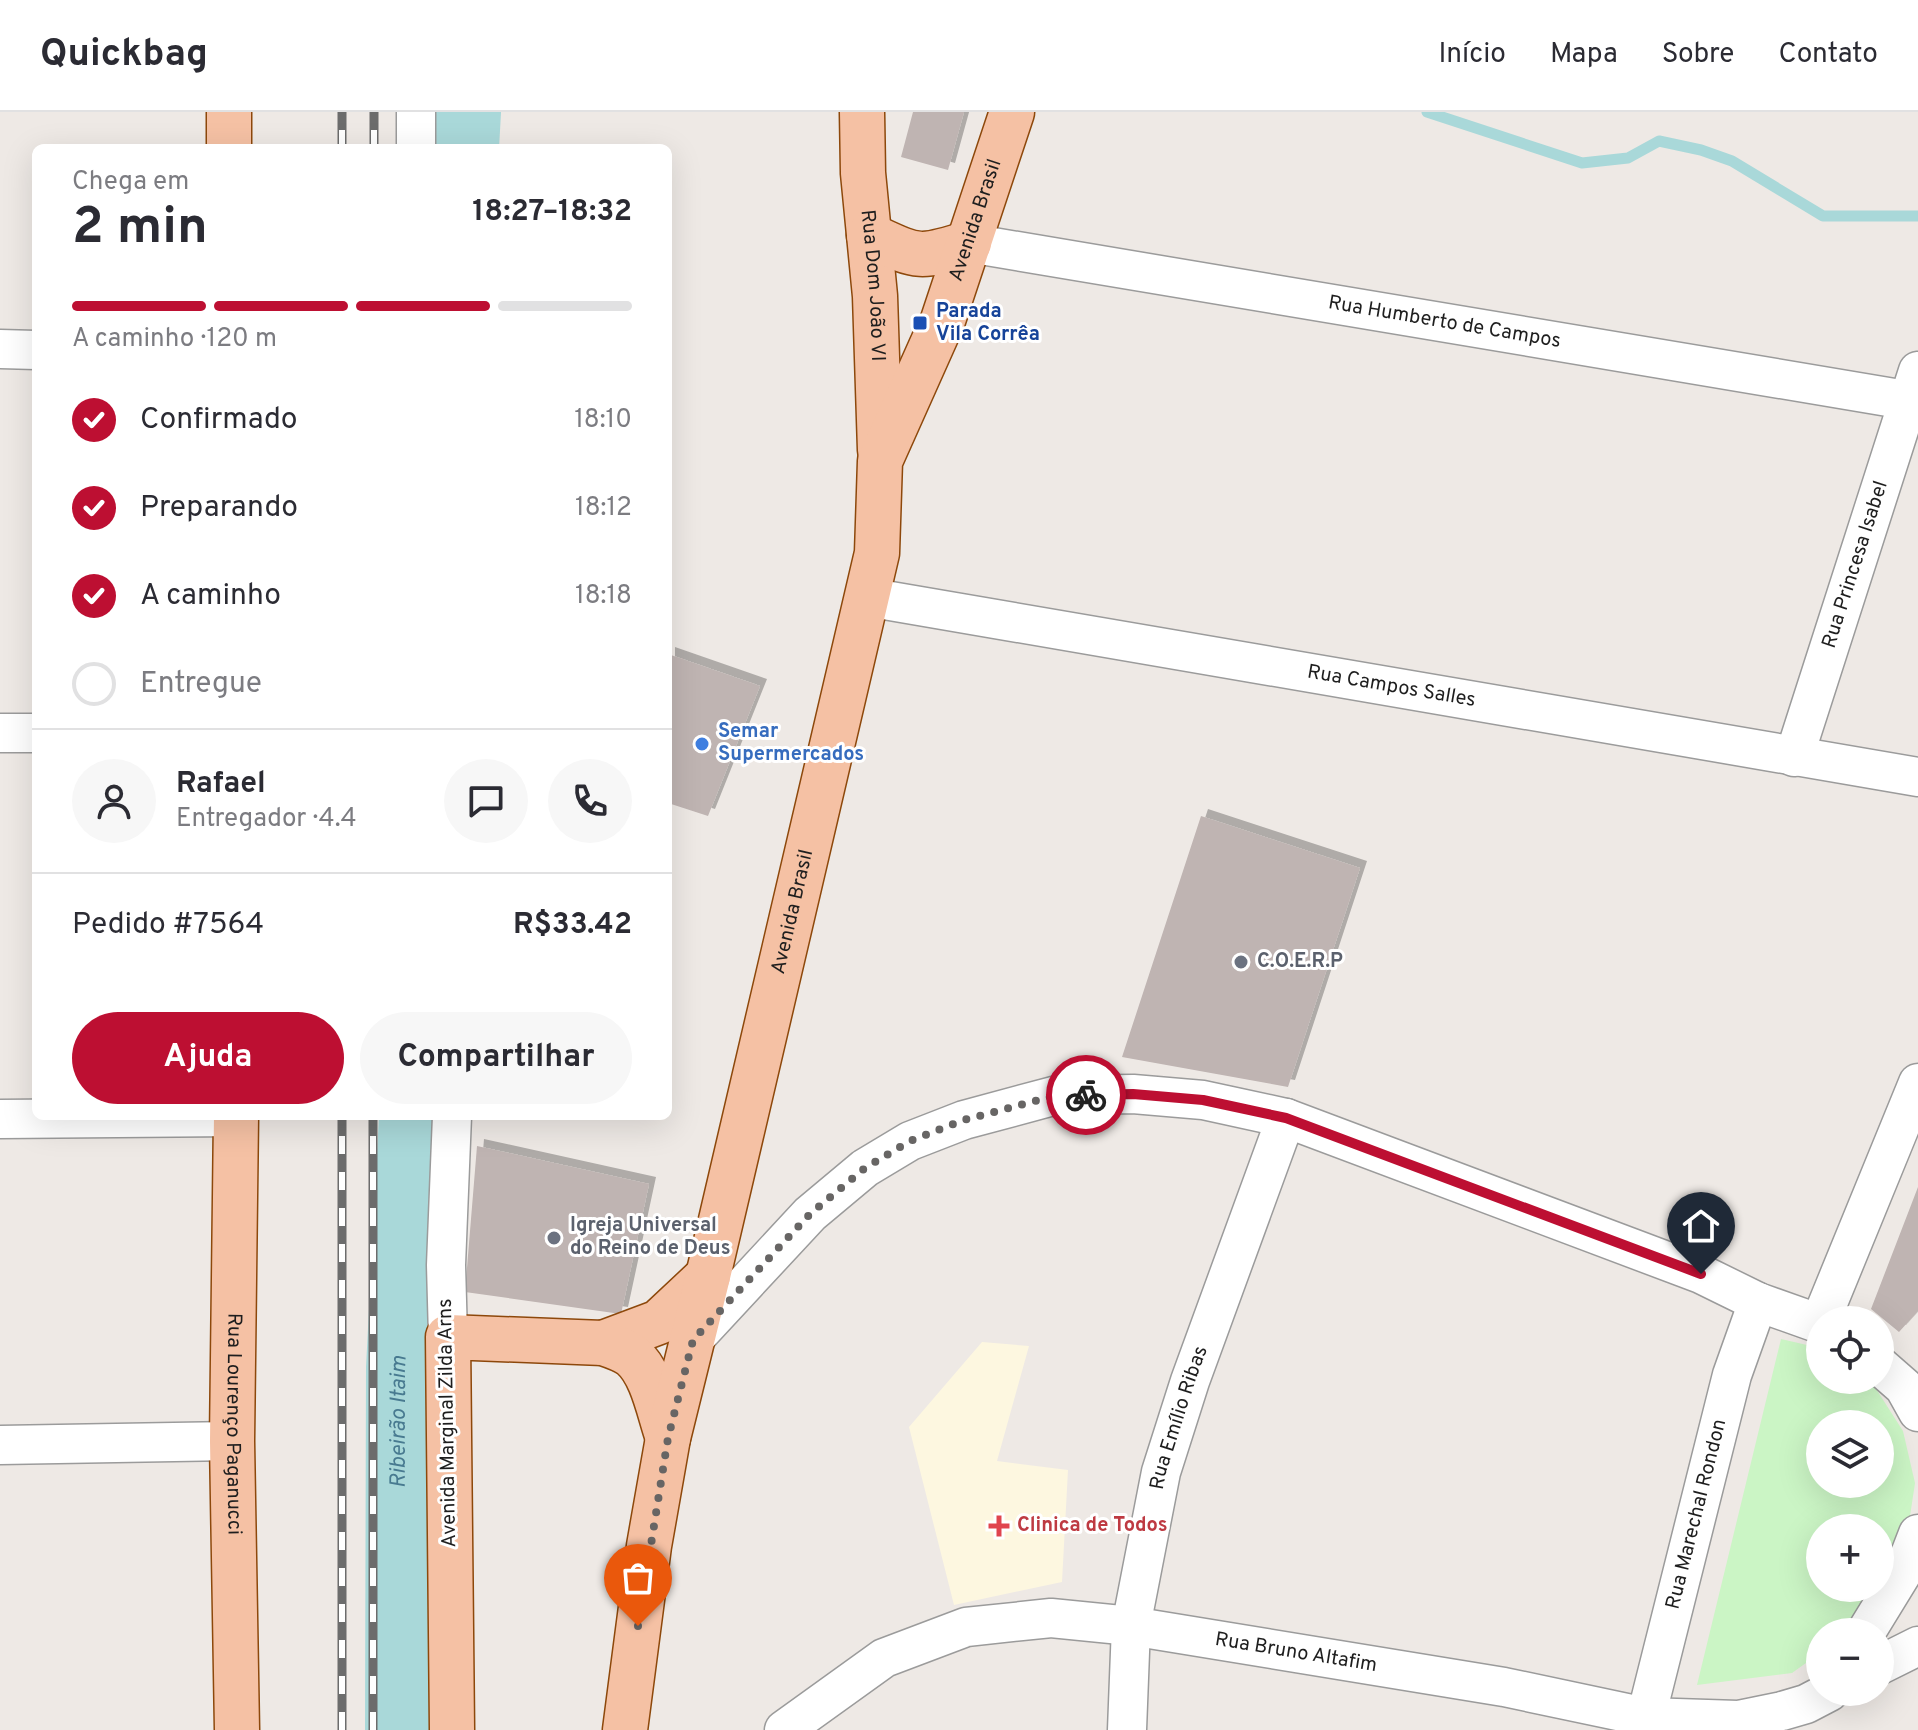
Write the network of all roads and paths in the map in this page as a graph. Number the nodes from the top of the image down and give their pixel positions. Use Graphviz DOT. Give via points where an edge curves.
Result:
graph roads {
  1 [pos="229,112"];
  2 [pos="416,112"];
  3 [pos="862,112"];
  4 [pos="1012,112"];
  5 [pos="229,144"];
  6 [pos="416,144"];
  7 [pos="869,235"];
  8 [pos="969,243"];
  9 [pos="0,349"];
  10 [pos="32,350"];
  11 [pos="1915,391"];
  12 [pos="880,461"];
  13 [pos="867,597"];
  14 [pos="0,733"];
  15 [pos="32,733"];
  16 [pos="1794,757"];
  17 [pos="1918,777"];
  18 [pos="1918,1083"];
  19 [pos="1286,1118"];
  20 [pos="0,1119"];
  21 [pos="32,1119"];
  22 [pos="236,1120"];
  23 [pos="452,1120"];
  24 [pos="708,1276"];
  25 [pos="1758,1302"];
  26 [pos="1827,1306"];
  27 [pos="1806,1317"];
  28 [pos="448,1337"];
  29 [pos="693,1340"];
  30 [pos="603,1343"];
  31 [pos="1894,1378"];
  32 [pos="1918,1412"];
  33 [pos="668,1438"];
  34 [pos="232,1441"];
  35 [pos="0,1445"];
  36 [pos="1918,1534"];
  37 [pos="1875,1618"];
  38 [pos="1131,1626"];
  39 [pos="1918,1646"];
  40 [pos="1894,1658"];
  41 [pos="1806,1704"];
  42 [pos="1645,1724"];
  43 [pos="237,1730"];
  44 [pos="452,1730"];
  45 [pos="625,1730"];
  46 [pos="784,1730"];
  47 [pos="1127,1730"];
  1 -- 5 [label="main road"];
  2 -- 6 [label="street"];
  3 -- 7 [label="main road, Rua Dom João VI"];
  4 -- 8 [label="main road, Avenida Brasil"];
  7 -- 8 [label="main road" via="920,256"];
  7 -- 12 [label="main road, Rua Dom João VI"];
  8 -- 11 [label="street, Rua Humberto de Campos"];
  8 -- 12 [label="main road, Avenida Brasil" via="943,320"];
  9 -- 10 [label="street"];
  11 -- 16 [label="street, Rua Princesa Isabel"];
  12 -- 13 [label="main road, Avenida Brasil" via="877,553"];
  13 -- 16 [label="street, Rua Campos Salles"];
  13 -- 24 [label="main road, Avenida Brasil"];
  14 -- 15 [label="street"];
  16 -- 17 [label="street, Rua Campos Salles"];
  18 -- 26 [label="street"];
  19 -- 25 [label="street" via="1701,1274"];
  19 -- 29 [label="street" via="1203,1100 1133,1094 1057,1095 964,1120 910,1141 865,1168 798,1226"];
  19 -- 38 [label="street, Rua Emílio Ribas" via="1161,1472"];
  20 -- 21 [label="street"];
  22 -- 34 [label="main road, Rua Lourenço Paganucci"];
  23 -- 28 [label="street, Avenida Marginal Zilda Arns"];
  24 -- 29 [label="main road, Avenida Brasil"];
  24 -- 30 [label="main road" via="659,1322"];
  25 -- 27 [label="street"];
  25 -- 42 [label="street, Rua Marechal Rondon" via="1732,1375"];
  28 -- 30 [label="main road"];
  28 -- 44 [label="main road, Avenida Marginal Zilda Arns"];
  29 -- 33 [label="main road, Avenida Brasil"];
  30 -- 33 [label="main road" via="631,1355 644,1370"];
  31 -- 32 [label="street"];
  33 -- 45 [label="main road, Avenida Brasil"];
  34 -- 35 [label="street"];
  34 -- 43 [label="main road, Rua Lourenço Paganucci"];
  36 -- 37 [label="street" via="1904,1570"];
  38 -- 42 [label="street, Rua Bruno Altafim" via="1504,1687"];
  38 -- 46 [label="street, Rua Bruno Altafim" via="1051,1618 966,1627 884,1658"];
  38 -- 47 [label="street, Rua Emílio Ribas"];
  39 -- 40 [label="street"];
  41 -- 42 [label="street, Rua Bruno Altafim" via="1738,1720"];
}
